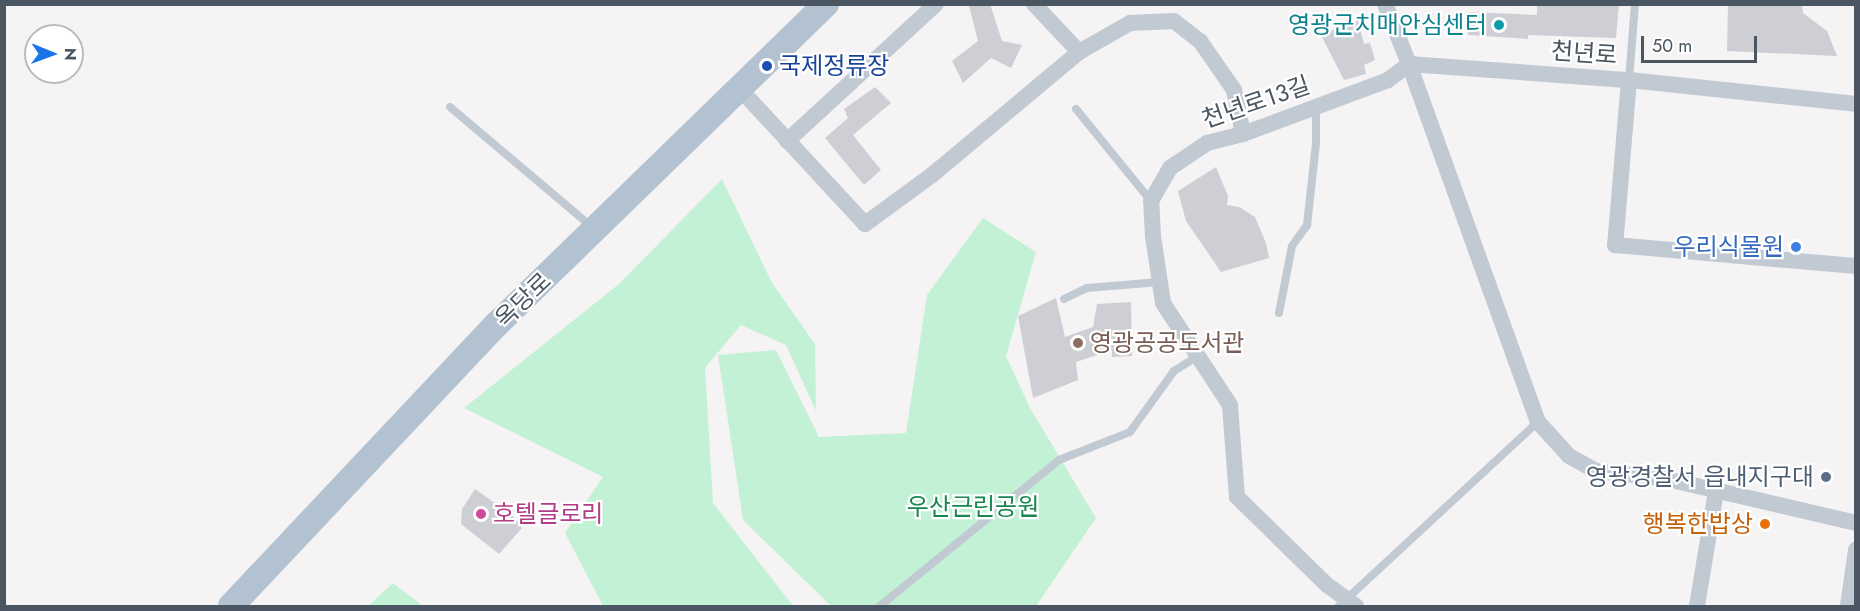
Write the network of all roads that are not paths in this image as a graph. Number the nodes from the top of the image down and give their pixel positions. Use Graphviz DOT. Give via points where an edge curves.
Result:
graph roads {
  1 [pos="826,4"];
  2 [pos="936,4"];
  3 [pos="1034,4"];
  4 [pos="1385,4"];
  5 [pos="1635,4"];
  6 [pos="1079,52"];
  7 [pos="1409,64"];
  8 [pos="1629,80"];
  9 [pos="740,89"];
  10 [pos="1856,104"];
  11 [pos="450,106"];
  12 [pos="1316,106"];
  13 [pos="1077,109"];
  14 [pos="1243,134"];
  15 [pos="787,141"];
  16 [pos="1151,201"];
  17 [pos="595,230"];
  18 [pos="1856,266"];
  19 [pos="1160,282"];
  20 [pos="1064,299"];
  21 [pos="1280,313"];
  22 [pos="1198,356"];
  23 [pos="1538,422"];
  24 [pos="1716,491"];
  25 [pos="1856,524"];
  26 [pos="1856,550"];
  27 [pos="1348,604"];
  28 [pos="231,606"];
  29 [pos="880,606"];
  30 [pos="1697,606"];
  31 [pos="1848,606"];
  1 -- 9 [label="main road, 옥당로"];
  2 -- 15 [label="street"];
  3 -- 6 [label="street"];
  4 -- 7 [label="street"];
  5 -- 8 [label="lane"];
  6 -- 14 [label="street" via="1130,23 1174,21 1200,40 1234,90"];
  6 -- 15 [label="street" via="932,175 865,224"];
  7 -- 8 [label="street, 천년로"];
  7 -- 12 [label="street, 천년로13길" via="1388,80"];
  7 -- 23 [label="street"];
  8 -- 10 [label="street, 천년로"];
  8 -- 18 [label="street" via="1615,245"];
  9 -- 15 [label="street"];
  9 -- 17 [label="main road, 옥당로"];
  11 -- 17 [label="lane"];
  12 -- 14 [label="street, 천년로13길"];
  12 -- 21 [label="lane" via="1307,225 1292,246"];
  13 -- 16 [label="lane"];
  14 -- 16 [label="street, 천년로13길" via="1207,143 1170,168"];
  16 -- 19 [label="street"];
  17 -- 28 [label="main road, 옥당로" via="497,324"];
  19 -- 20 [label="lane" via="1087,288"];
  19 -- 22 [label="street" via="1163,303"];
  22 -- 27 [label="street" via="1230,405 1236,497"];
  22 -- 29 [label="lane" via="1174,371 1130,432 1059,460"];
  23 -- 24 [label="street" via="1569,456 1596,471 1663,478"];
  23 -- 27 [label="lane"];
  24 -- 25 [label="street"];
  24 -- 30 [label="street"];
  26 -- 31 [label="street"];
}
